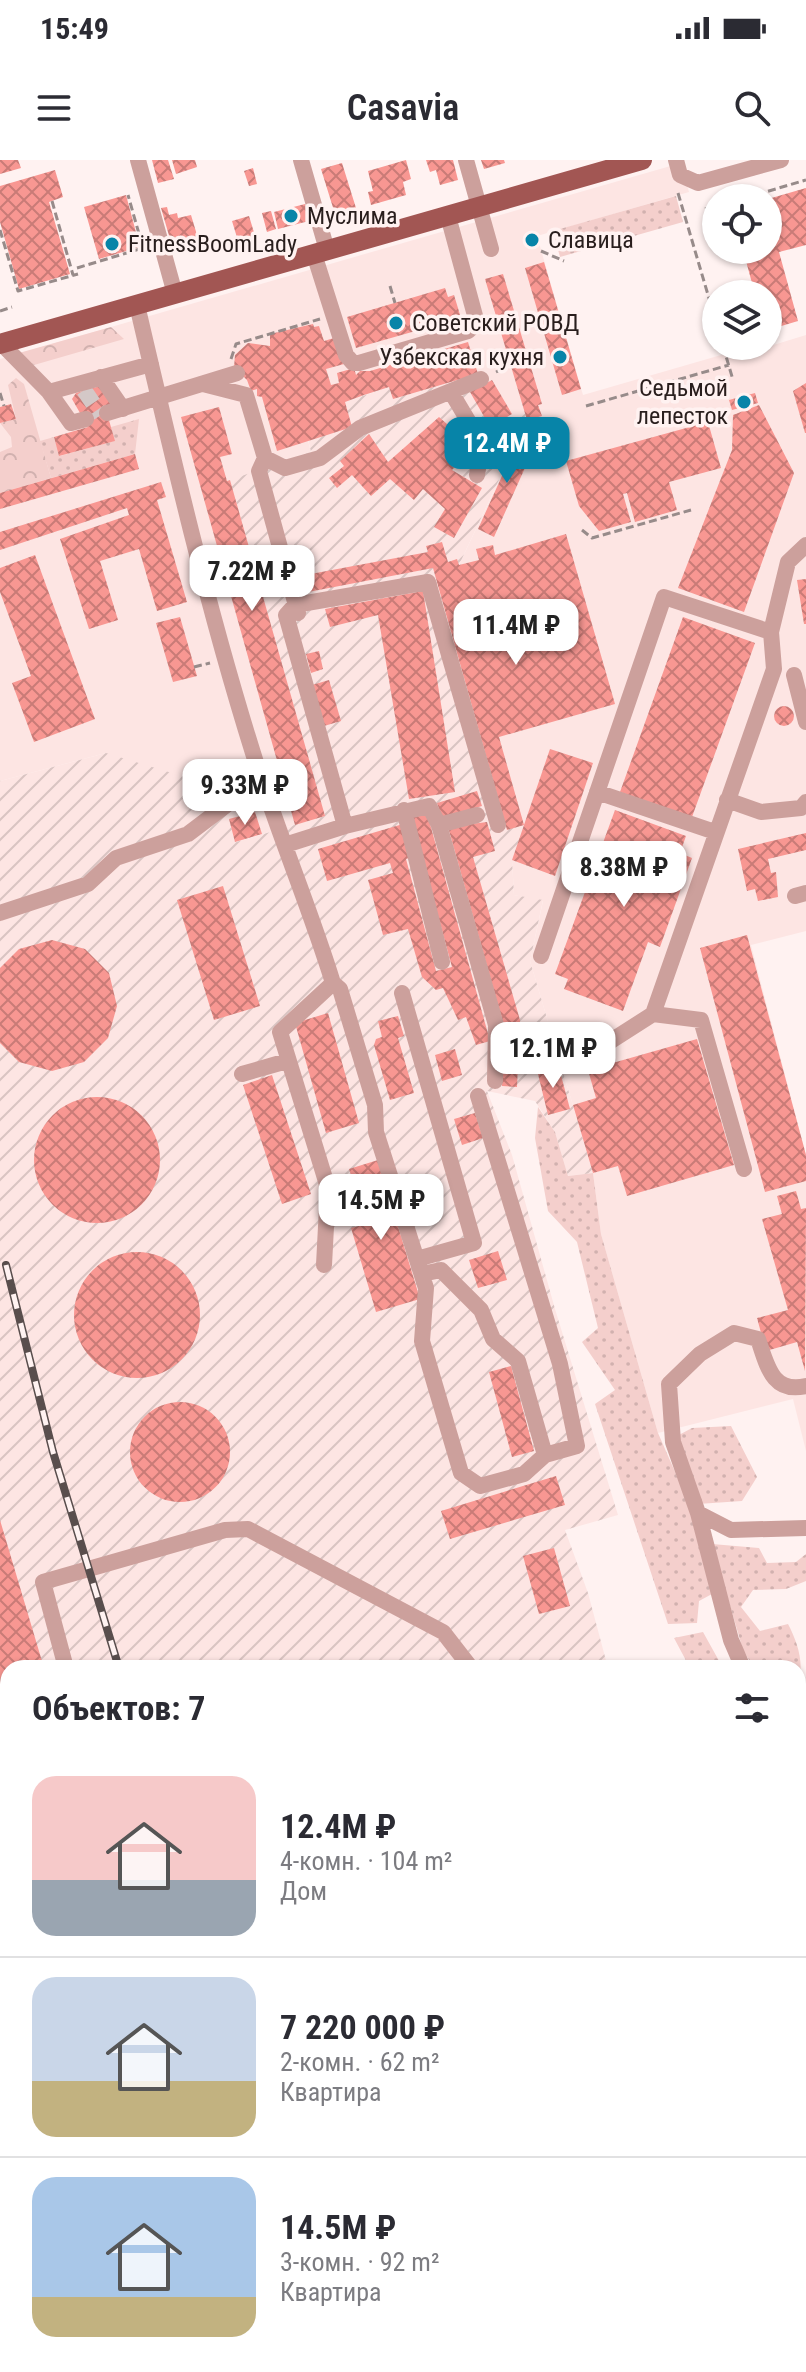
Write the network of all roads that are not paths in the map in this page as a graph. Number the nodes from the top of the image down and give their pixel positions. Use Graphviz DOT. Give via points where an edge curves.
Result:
graph roads {
  1 [pos="138,160"];
  2 [pos="301,160"];
  3 [pos="466,160"];
  4 [pos="676,160"];
  5 [pos="781,160"];
  6 [pos="633,161"];
  7 [pos="479,207"];
  8 [pos="448,216"];
  9 [pos="491,249"];
  10 [pos="320,252"];
  11 [pos="175,294"];
  12 [pos="137,305"];
  13 [pos="1,344"];
  14 [pos="151,364"];
  15 [pos="235,373"];
  16 [pos="101,377"];
  17 [pos="481,379"];
  18 [pos="203,384"];
  19 [pos="49,392"];
  20 [pos="451,392"];
  21 [pos="159,399"];
  22 [pos="86,419"];
  23 [pos="265,458"];
  24 [pos="477,475"];
  25 [pos="806,545"];
  26 [pos="297,610"];
  27 [pos="771,632"];
  28 [pos="774,669"];
  29 [pos="800,674"];
  30 [pos="806,722"];
  31 [pos="265,789"];
  32 [pos="597,792"];
  33 [pos="727,800"];
  34 [pos="806,802"];
  35 [pos="404,810"];
  36 [pos="477,815"];
  37 [pos="439,825"];
  38 [pos="498,825"];
  39 [pos="345,826"];
  40 [pos="715,832"];
  41 [pos="285,845"];
  42 [pos="0,913"];
  43 [pos="541,956"];
  44 [pos="442,962"];
  45 [pos="333,983"];
  46 [pos="402,993"];
  47 [pos="653,1014"];
  48 [pos="287,1061"];
  49 [pos="578,1062"];
  50 [pos="242,1074"];
  51 [pos="495,1081"];
  52 [pos="478,1096"];
  53 [pos="744,1169"];
  54 [pos="324,1265"];
  55 [pos="420,1267"];
  56 [pos="806,1386"];
  57 [pos="545,1455"];
  58 [pos="698,1513"];
  59 [pos="806,1528"];
  60 [pos="64,1660"];
  61 [pos="465,1660"];
  62 [pos="740,1660"];
  1 -- 11 [label="street"];
  2 -- 10 [label="street"];
  3 -- 7 [label="street"];
  4 -- 5 [label="street" via="680,175 698,183"];
  6 -- 7 [label="main road"];
  7 -- 8 [label="main road"];
  7 -- 9 [label="street"];
  8 -- 10 [label="main road"];
  8 -- 10 [label="street" via="477,317 473,328 353,363 333,315"];
  10 -- 11 [label="main road"];
  11 -- 12 [label="main road"];
  12 -- 13 [label="main road"];
  12 -- 14 [label="street"];
  13 -- 19 [label="street"];
  14 -- 16 [label="street"];
  14 -- 21 [label="street"];
  15 -- 18 [label="street"];
  16 -- 19 [label="street" via="82,387"];
  16 -- 21 [label="street" via="115,411"];
  17 -- 20 [label="street"];
  18 -- 21 [label="street"];
  18 -- 23 [label="street" via="246,395"];
  19 -- 22 [label="street" via="71,423"];
  20 -- 23 [label="street" via="360,428 320,458 285,468"];
  20 -- 24 [label="street" via="482,444"];
  21 -- 31 [label="street" via="181,496"];
  23 -- 26 [label="street" via="259,471"];
  25 -- 27 [label="street" via="788,562"];
  26 -- 38 [label="street" via="428,582"];
  26 -- 39 [label="street" via="286,615"];
  27 -- 28 [label="street"];
  27 -- 32 [label="street" via="664,597"];
  28 -- 29 [label="street"];
  28 -- 33 [label="street"];
  29 -- 30 [label="street"];
  31 -- 41 [label="street"];
  31 -- 42 [label="street" via="229,803 188,834 116,858 88,884"];
  32 -- 40 [label="street"];
  32 -- 43 [label="street"];
  33 -- 34 [label="street" via="761,812 801,808"];
  33 -- 40 [label="street"];
  35 -- 37 [label="street" via="429,806"];
  35 -- 39 [label="street"];
  35 -- 44 [label="street"];
  36 -- 37 [label="street"];
  37 -- 51 [label="street" via="496,1025"];
  39 -- 41 [label="street"];
  40 -- 47 [label="street"];
  41 -- 45 [label="street"];
  45 -- 48 [label="street" via="280,1032"];
  45 -- 55 [label="street" via="340,989 375,1105 376,1132"];
  46 -- 55 [label="street" via="474,1243"];
  47 -- 49 [label="street"];
  47 -- 53 [label="street" via="701,1020"];
  48 -- 50 [label="street"];
  48 -- 54 [label="street" via="328,1188"];
  52 -- 57 [label="street" via="560,1364 577,1446"];
  55 -- 57 [label="street" via="441,1270 481,1310 493,1339 518,1361"];
  55 -- 57 [label="street" via="426,1288 422,1341 461,1473 480,1486 524,1474"];
  56 -- 58 [label="street" via="775,1381 758,1339 734,1333 700,1354 669,1384 673,1442"];
  58 -- 59 [label="street" via="731,1530"];
  58 -- 62 [label="street"];
  60 -- 61 [label="street" via="43,1582 225,1530 248,1529 443,1632"];
}
